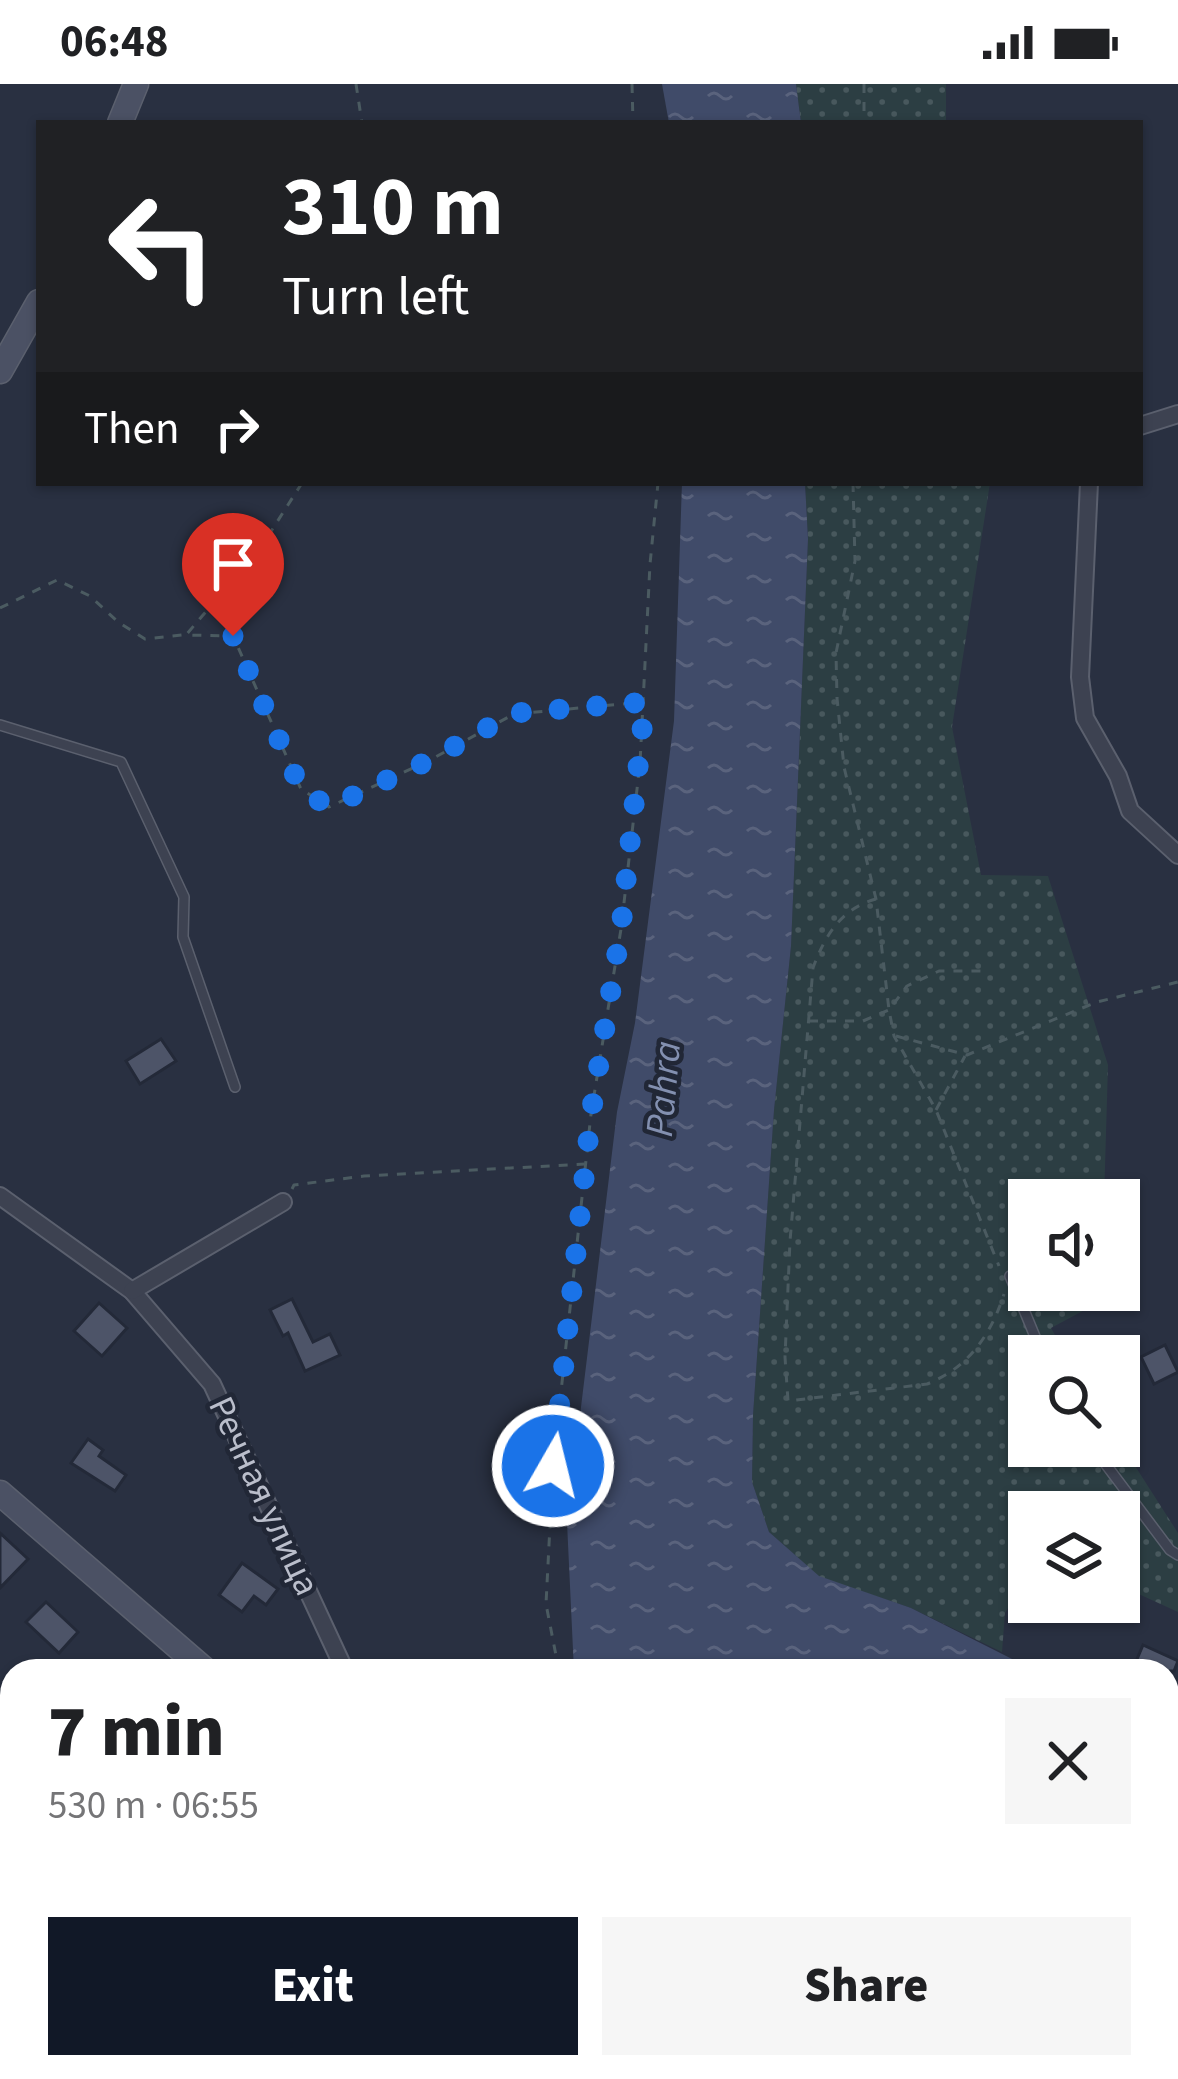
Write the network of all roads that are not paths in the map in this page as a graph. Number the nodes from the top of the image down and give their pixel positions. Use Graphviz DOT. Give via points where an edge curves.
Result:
graph roads {
  1 [pos="136,84"];
  2 [pos="121,120"];
  3 [pos="36,307"];
  4 [pos="0,370"];
  5 [pos="1178,414"];
  6 [pos="1143,425"];
  7 [pos="1088,486"];
  8 [pos="0,725"];
  9 [pos="1178,855"];
  10 [pos="235,1087"];
  11 [pos="0,1196"];
  12 [pos="283,1202"];
  13 [pos="132,1291"];
  14 [pos="1108,1467"];
  15 [pos="0,1493"];
  16 [pos="1178,1555"];
  17 [pos="192,1659"];
  18 [pos="339,1659"];
  1 -- 2 [label="street"];
  3 -- 4 [label="street"];
  5 -- 6 [label="street"];
  7 -- 9 [label="street" via="1085,718 1130,811"];
  8 -- 10 [label="lane" via="121,762 184,897 183,937"];
  11 -- 13 [label="street, Речная улица"];
  12 -- 13 [label="street"];
  13 -- 18 [label="street, Речная улица" via="212,1384"];
  14 -- 16 [label="lane"];
  15 -- 17 [label="street"];
}
